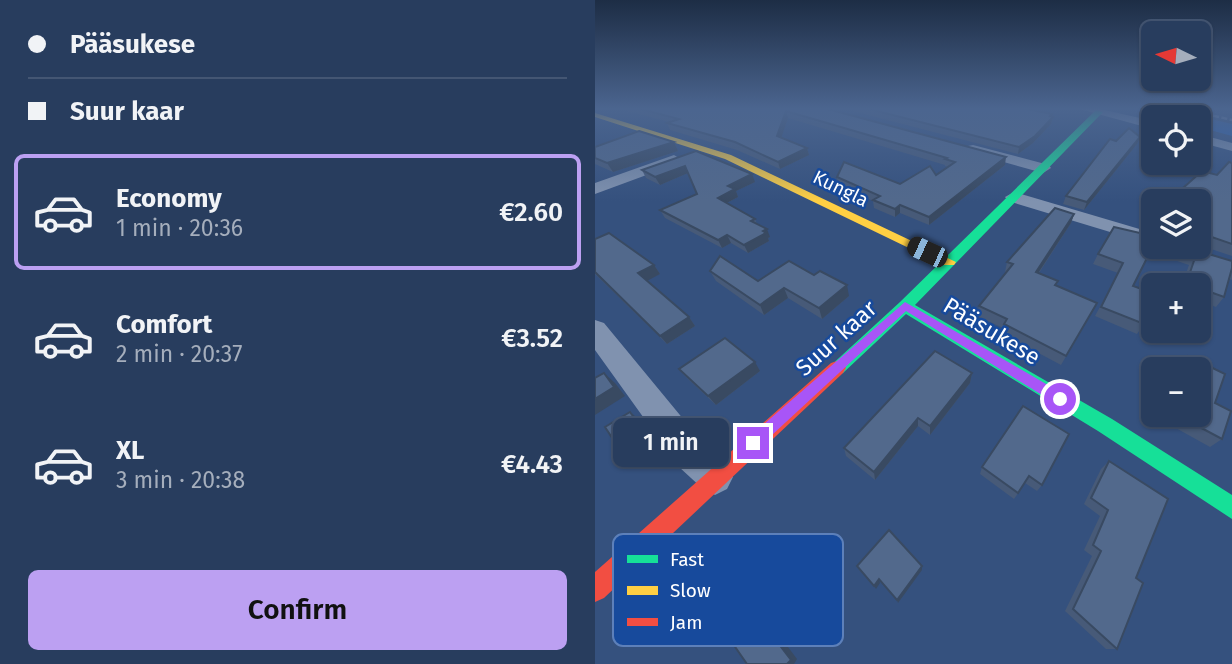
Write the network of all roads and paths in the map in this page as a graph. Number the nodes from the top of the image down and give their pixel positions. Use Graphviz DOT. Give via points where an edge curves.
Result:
graph roads {
  1 [pos="675,139"];
  2 [pos="1072,139"];
  3 [pos="1211,141"];
  4 [pos="959,145"];
  5 [pos="1232,147"];
  6 [pos="705,148"];
  7 [pos="1043,168"];
  8 [pos="595,189"];
  9 [pos="1014,197"];
  10 [pos="1141,235"];
  11 [pos="949,262"];
  12 [pos="905,306"];
  13 [pos="595,330"];
  14 [pos="715,477"];
  15 [pos="1232,508"];
  16 [pos="654,534"];
  17 [pos="613,572"];
  18 [pos="595,589"];
  1 -- 6 [label="street, Kungla"];
  2 -- 7 [label="street, Suur kaar"];
  3 -- 5 [label="street"];
  4 -- 7 [label="street"];
  6 -- 8 [label="street"];
  6 -- 11 [label="street, Kungla"];
  7 -- 9 [label="street, Suur kaar"];
  9 -- 10 [label="street"];
  9 -- 11 [label="street, Suur kaar"];
  11 -- 12 [label="street, Suur kaar"];
  12 -- 14 [label="street, Suur kaar"];
  12 -- 15 [label="street, Pääsukese" via="1105,425"];
  13 -- 14 [label="street" via="691,455"];
  14 -- 16 [label="street, Suur kaar"];
  17 -- 18 [label="street, Suur kaar"];
}
